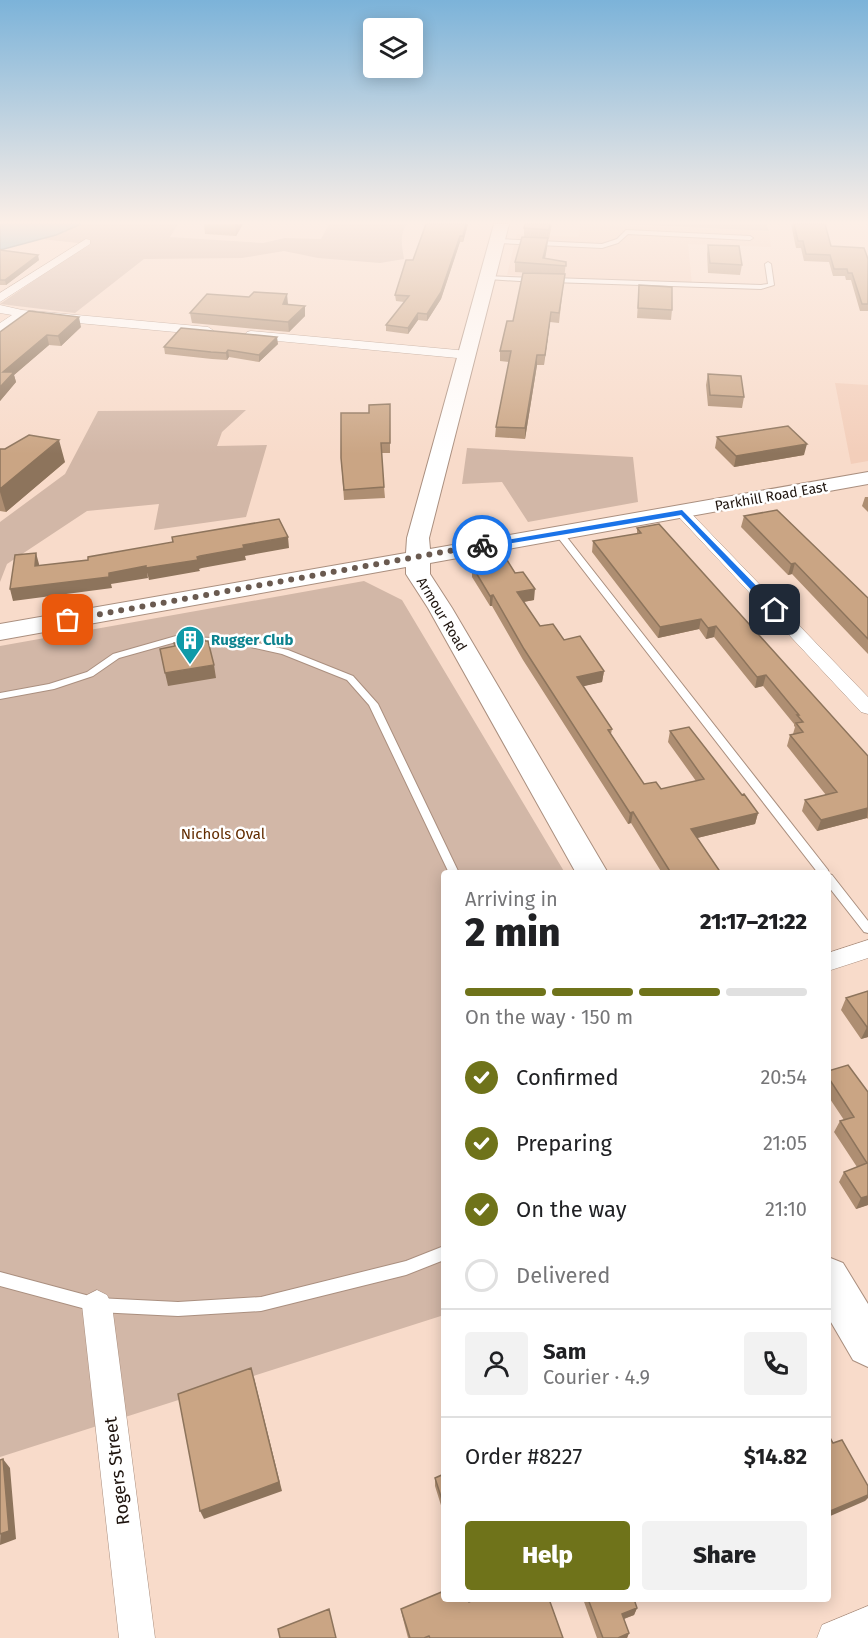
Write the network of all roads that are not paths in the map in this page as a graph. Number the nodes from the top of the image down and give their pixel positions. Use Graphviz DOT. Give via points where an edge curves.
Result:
graph roads {
  1 [pos="482,300"];
  2 [pos="0,309"];
  3 [pos="22,314"];
  4 [pos="0,329"];
  5 [pos="468,355"];
  6 [pos="868,478"];
  7 [pos="682,512"];
  8 [pos="559,533"];
  9 [pos="417,557"];
  10 [pos="0,632"];
  11 [pos="0,696"];
  12 [pos="868,708"];
  13 [pos="453,870"];
  14 [pos="590,870"];
  15 [pos="822,870"];
  16 [pos="831,882"];
  17 [pos="868,929"];
  18 [pos="868,950"];
  19 [pos="831,961"];
  20 [pos="441,1253"];
  21 [pos="0,1279"];
  22 [pos="831,1282"];
  23 [pos="97,1305"];
  24 [pos="868,1345"];
  25 [pos="868,1624"];
  26 [pos="137,1638"];
  27 [pos="835,1638"];
  1 -- 5 [label="main road, Armour Road"];
  2 -- 3 [label="street"];
  3 -- 4 [label="street"];
  3 -- 5 [label="street"];
  5 -- 9 [label="main road, Armour Road" via="418,538"];
  6 -- 7 [label="main road, Parkhill Road East"];
  7 -- 8 [label="main road, Parkhill Road East"];
  7 -- 12 [label="street"];
  8 -- 9 [label="main road, Parkhill Road East"];
  8 -- 15 [label="lane"];
  9 -- 10 [label="main road, Parkhill Road East"];
  9 -- 14 [label="main road, Armour Road" via="418,574"];
  11 -- 13 [label="lane" via="71,681 90,674 116,656 176,639 246,644 285,652 350,678 374,704"];
  16 -- 17 [label="lane"];
  18 -- 19 [label="street"];
  20 -- 23 [label="lane" via="406,1268 261,1304 178,1309"];
  21 -- 23 [label="lane"];
  22 -- 24 [label="main road"];
  23 -- 26 [label="street, Rogers Street"];
  25 -- 27 [label="street"];
}
